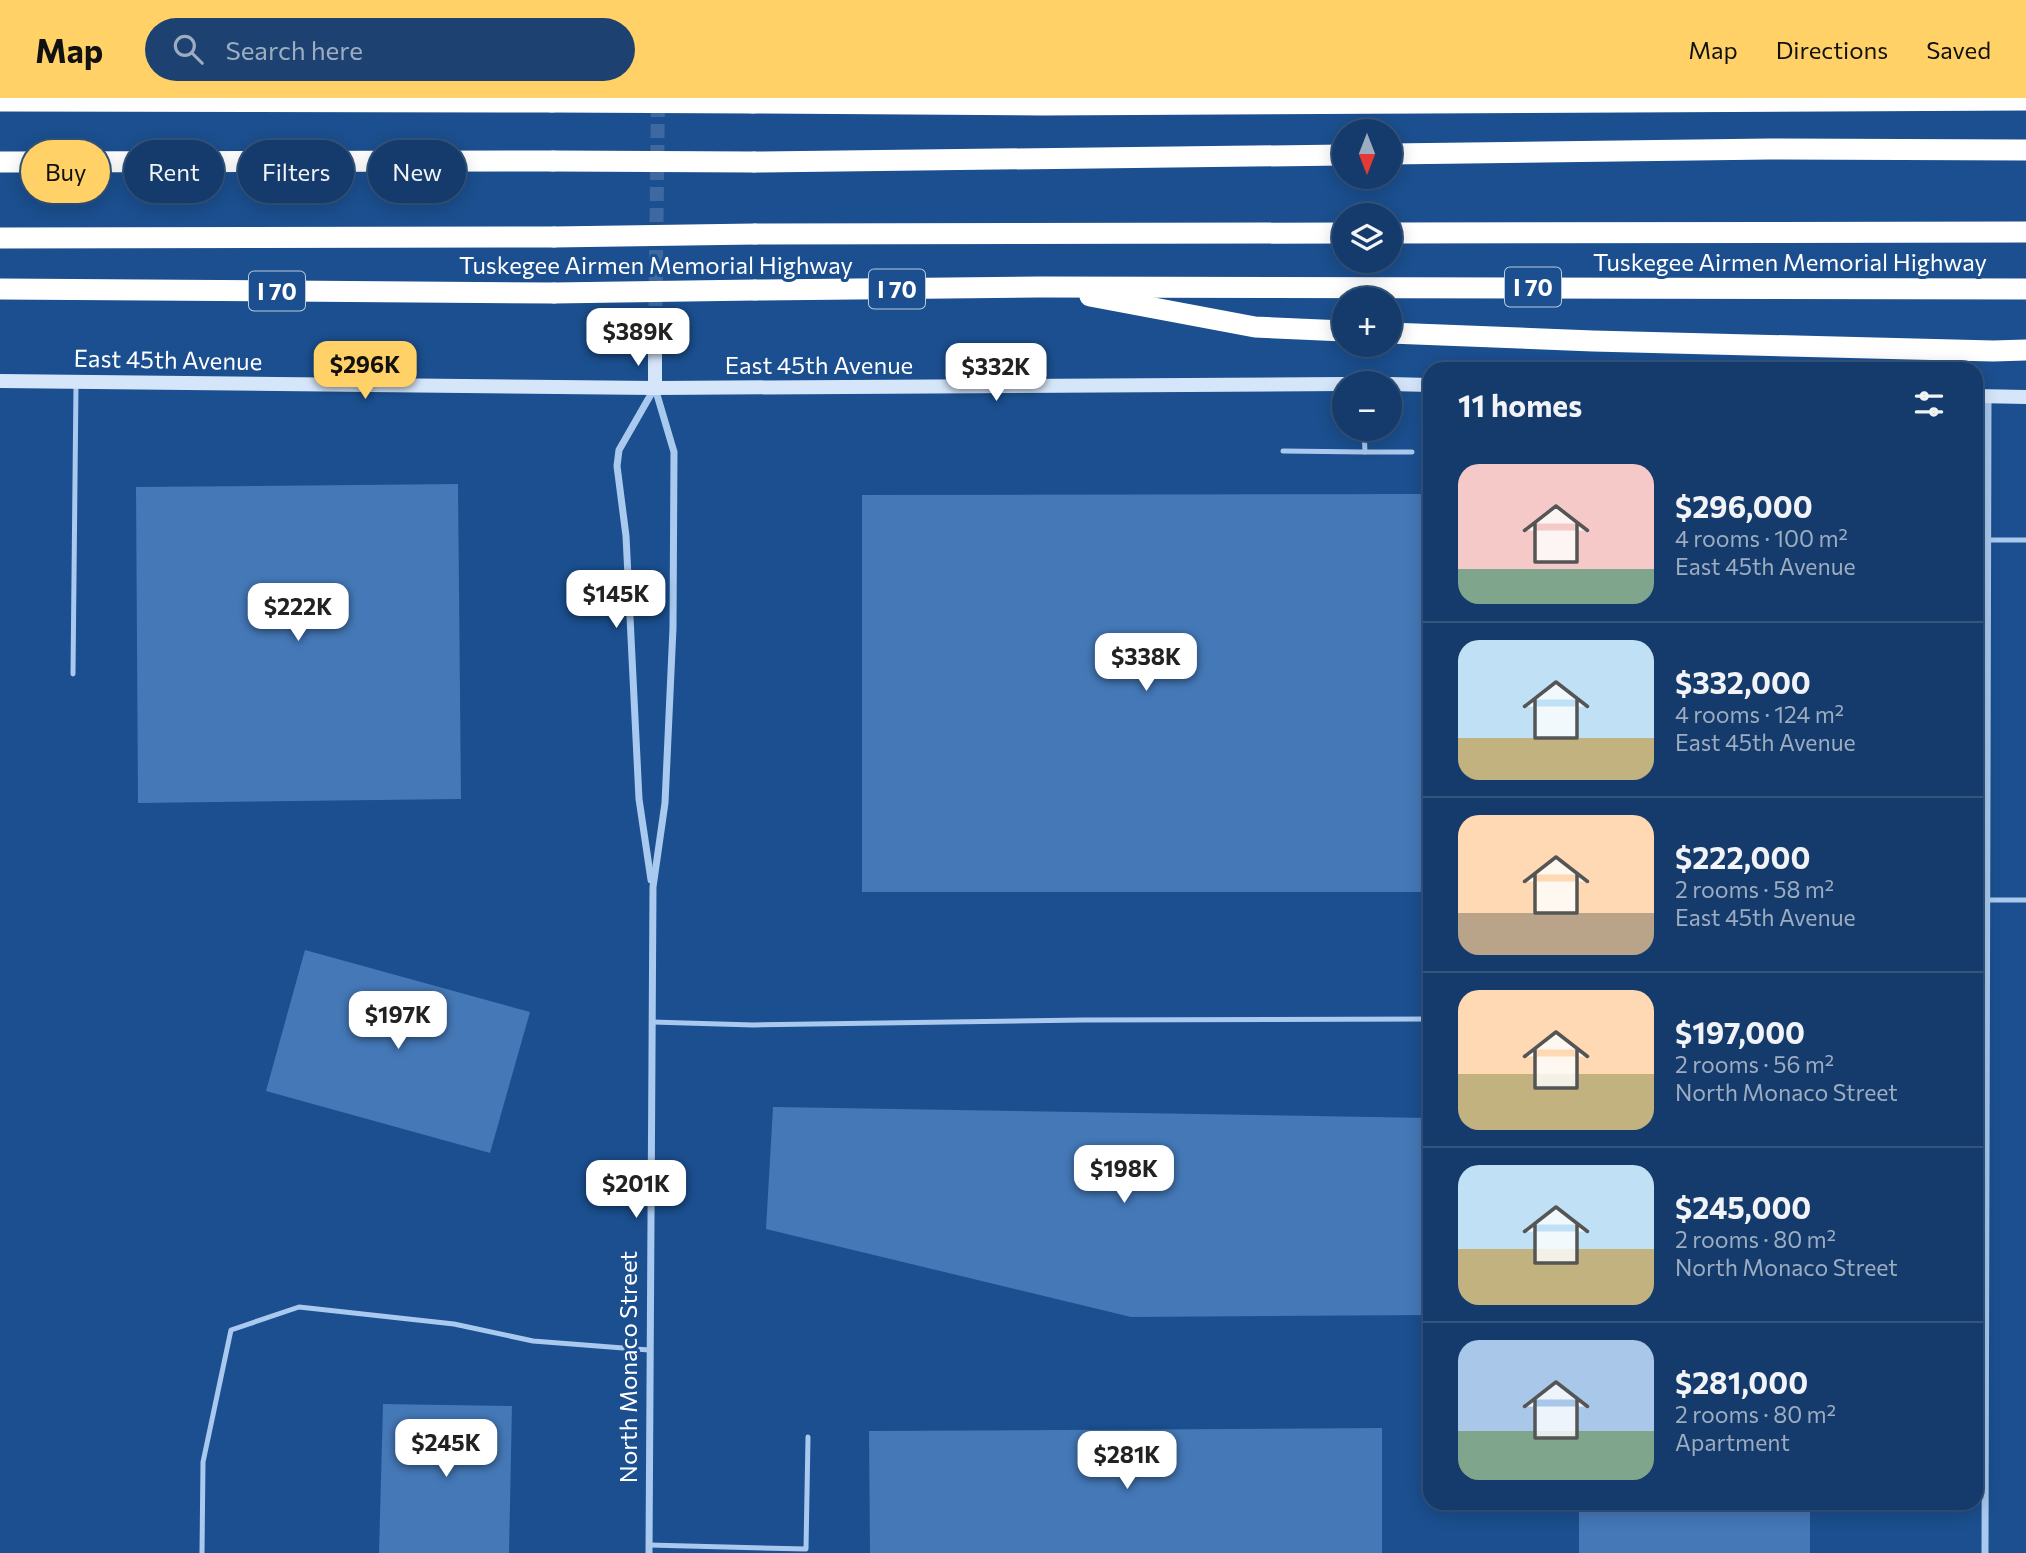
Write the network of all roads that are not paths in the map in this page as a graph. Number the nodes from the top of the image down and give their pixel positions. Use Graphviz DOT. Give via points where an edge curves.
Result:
graph roads {
  1 [pos="1783,99"];
  2 [pos="2026,100"];
  3 [pos="0,101"];
  4 [pos="2026,150"];
  5 [pos="1402,154"];
  6 [pos="1332,155"];
  7 [pos="0,162"];
  8 [pos="2026,232"];
  9 [pos="1332,233"];
  10 [pos="1402,233"];
  11 [pos="0,238"];
  12 [pos="1039,287"];
  13 [pos="0,289"];
  14 [pos="2026,289"];
  15 [pos="1332,330"];
  16 [pos="1402,333"];
  17 [pos="655,348"];
  18 [pos="2026,350"];
  19 [pos="0,381"];
  20 [pos="76,381"];
  21 [pos="1332,384"];
  22 [pos="1402,384"];
  23 [pos="1423,384"];
  24 [pos="655,388"];
  25 [pos="1983,397"];
  26 [pos="2026,397"];
  27 [pos="1983,421"];
  28 [pos="1365,441"];
  29 [pos="1283,451"];
  30 [pos="1365,452"];
  31 [pos="1412,452"];
  32 [pos="1983,540"];
  33 [pos="1988,540"];
  34 [pos="2026,540"];
  35 [pos="73,674"];
  36 [pos="653,887"];
  37 [pos="1987,900"];
  38 [pos="2026,900"];
  39 [pos="1423,1019"];
  40 [pos="652,1022"];
  41 [pos="649,1350"];
  42 [pos="808,1437"];
  43 [pos="649,1549"];
  44 [pos="759,1550"];
  45 [pos="202,1553"];
  46 [pos="1985,1553"];
  1 -- 2 [label="highway"];
  1 -- 3 [label="highway, bridge" via="1056,104"];
  4 -- 5 [label="highway"];
  6 -- 7 [label="highway, bridge" via="754,162"];
  8 -- 10 [label="highway"];
  9 -- 11 [label="highway, bridge"];
  12 -- 13 [label="highway, Tuskegee Airmen Memorial Highway / I 70, bridge" via="554,293"];
  12 -- 14 [label="highway, Tuskegee Airmen Memorial Highway / I 70"];
  12 -- 15 [label="highway" via="1255,327"];
  16 -- 18 [label="highway"];
  17 -- 24 [label="main road, North Monaco Street"];
  19 -- 20 [label="main road, East 45th Avenue"];
  20 -- 24 [label="main road, East 45th Avenue"];
  20 -- 35 [label="lane"];
  21 -- 24 [label="main road, East 45th Avenue"];
  22 -- 23 [label="main road"];
  24 -- 36 [label="street, North Monaco Street" via="674,452 673,628 665,803"];
  24 -- 36 [label="street, North Monaco Street" via="618,450 617,466 626,536 639,799"];
  25 -- 26 [label="main road"];
  27 -- 33 [label="street"];
  28 -- 30 [label="lane"];
  29 -- 30 [label="lane"];
  30 -- 31 [label="lane"];
  32 -- 33 [label="lane"];
  33 -- 34 [label="lane"];
  33 -- 37 [label="street"];
  36 -- 40 [label="street, North Monaco Street"];
  37 -- 38 [label="lane"];
  37 -- 46 [label="street"];
  39 -- 40 [label="lane"];
  40 -- 41 [label="street, North Monaco Street"];
  41 -- 43 [label="street, North Monaco Street"];
  41 -- 45 [label="lane" via="533,1341 454,1324 299,1307 231,1331 203,1462"];
  42 -- 44 [label="lane" via="806,1549"];
  43 -- 44 [label="lane"];
}
